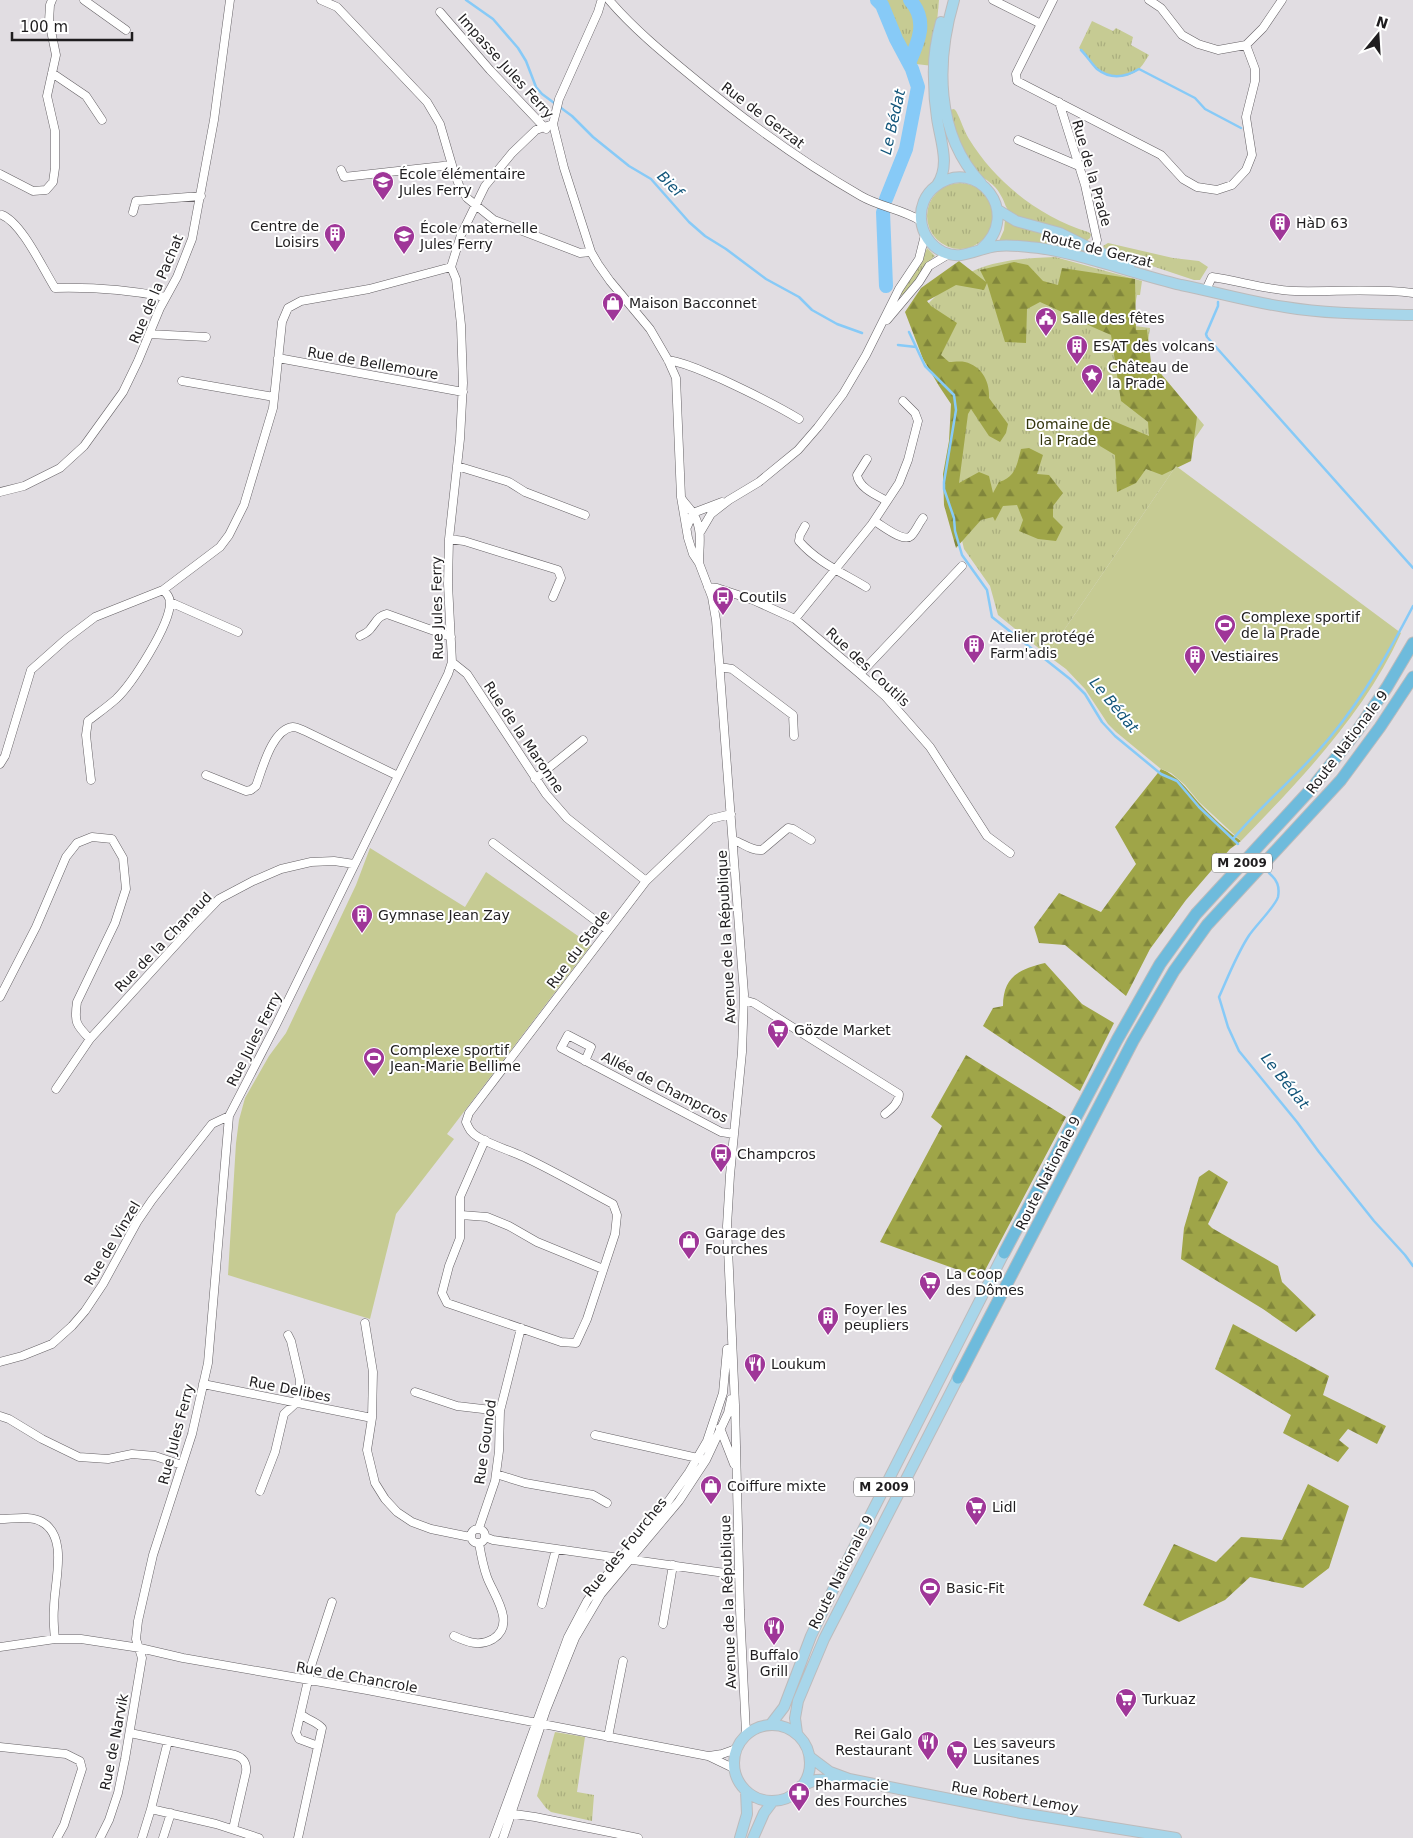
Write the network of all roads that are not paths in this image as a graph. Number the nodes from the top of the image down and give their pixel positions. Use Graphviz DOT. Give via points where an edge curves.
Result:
graph roads {
  1 [pos="52,0"];
  2 [pos="84,0"];
  3 [pos="230,0"];
  4 [pos="321,0"];
  5 [pos="343,0"];
  6 [pos="947,0"];
  7 [pos="954,0"];
  8 [pos="993,0"];
  9 [pos="1053,0"];
  10 [pos="1149,0"];
  11 [pos="1282,0"];
  12 [pos="605,1"];
  13 [pos="337,7"];
  14 [pos="440,12"];
  15 [pos="1041,24"];
  16 [pos="126,30"];
  17 [pos="1246,45"];
  18 [pos="52,74"];
  19 [pos="1059,102"];
  20 [pos="102,120"];
  21 [pos="553,124"];
  22 [pos="542,127"];
  23 [pos="555,135"];
  24 [pos="1018,140"];
  25 [pos="452,165"];
  26 [pos="1079,166"];
  27 [pos="341,170"];
  28 [pos="0,174"];
  29 [pos="937,185"];
  30 [pos="986,188"];
  31 [pos="201,196"];
  32 [pos="475,205"];
  33 [pos="998,210"];
  34 [pos="133,212"];
  35 [pos="2,215"];
  36 [pos="921,221"];
  37 [pos="925,235"];
  38 [pos="981,249"];
  39 [pos="1094,250"];
  40 [pos="592,252"];
  41 [pos="949,254"];
  42 [pos="451,267"];
  43 [pos="1206,290"];
  44 [pos="1413,293"];
  45 [pos="166,297"];
  46 [pos="1378,314"];
  47 [pos="1413,315"];
  48 [pos="1413,319"];
  49 [pos="149,334"];
  50 [pos="206,337"];
  51 [pos="874,341"];
  52 [pos="278,358"];
  53 [pos="668,360"];
  54 [pos="182,381"];
  55 [pos="463,392"];
  56 [pos="274,397"];
  57 [pos="903,401"];
  58 [pos="799,419"];
  59 [pos="867,459"];
  60 [pos="457,466"];
  61 [pos="0,492"];
  62 [pos="680,496"];
  63 [pos="729,500"];
  64 [pos="887,502"];
  65 [pos="693,513"];
  66 [pos="585,515"];
  67 [pos="923,518"];
  68 [pos="874,521"];
  69 [pos="805,526"];
  70 [pos="687,527"];
  71 [pos="701,531"];
  72 [pos="449,539"];
  73 [pos="699,563"];
  74 [pos="962,566"];
  75 [pos="837,569"];
  76 [pos="708,587"];
  77 [pos="866,587"];
  78 [pos="163,590"];
  79 [pos="552,597"];
  80 [pos="170,602"];
  81 [pos="795,619"];
  82 [pos="238,632"];
  83 [pos="360,636"];
  84 [pos="451,636"];
  85 [pos="1413,643"];
  86 [pos="452,662"];
  87 [pos="720,667"];
  88 [pos="860,674"];
  89 [pos="1413,677"];
  90 [pos="794,736"];
  91 [pos="582,740"];
  92 [pos="0,764"];
  93 [pos="206,775"];
  94 [pos="398,776"];
  95 [pos="535,779"];
  96 [pos="91,780"];
  97 [pos="731,814"];
  98 [pos="733,840"];
  99 [pos="811,840"];
  100 [pos="493,843"];
  101 [pos="1010,853"];
  102 [pos="354,864"];
  103 [pos="646,881"];
  104 [pos="608,930"];
  105 [pos="0,997"];
  106 [pos="744,1000"];
  107 [pos="90,1039"];
  108 [pos="585,1061"];
  109 [pos="56,1090"];
  110 [pos="885,1114"];
  111 [pos="229,1116"];
  112 [pos="734,1134"];
  113 [pos="485,1140"];
  114 [pos="461,1214"];
  115 [pos="1004,1253"];
  116 [pos="603,1269"];
  117 [pos="730,1312"];
  118 [pos="365,1323"];
  119 [pos="521,1328"];
  120 [pos="288,1335"];
  121 [pos="0,1362"];
  122 [pos="958,1378"];
  123 [pos="203,1384"];
  124 [pos="734,1390"];
  125 [pos="416,1392"];
  126 [pos="296,1403"];
  127 [pos="500,1411"];
  128 [pos="0,1416"];
  129 [pos="372,1418"];
  130 [pos="715,1420"];
  131 [pos="721,1430"];
  132 [pos="595,1435"];
  133 [pos="698,1458"];
  134 [pos="706,1460"];
  135 [pos="182,1465"];
  136 [pos="736,1470"];
  137 [pos="496,1474"];
  138 [pos="260,1492"];
  139 [pos="607,1503"];
  140 [pos="0,1519"];
  141 [pos="479,1528"];
  142 [pos="485,1536"];
  143 [pos="470,1537"];
  144 [pos="479,1543"];
  145 [pos="556,1549"];
  146 [pos="620,1558"];
  147 [pos="630,1559"];
  148 [pos="673,1565"];
  149 [pos="739,1576"];
  150 [pos="332,1602"];
  151 [pos="542,1604"];
  152 [pos="662,1624"];
  153 [pos="454,1636"];
  154 [pos="55,1639"];
  155 [pos="0,1647"];
  156 [pos="140,1648"];
  157 [pos="623,1662"];
  158 [pos="308,1680"];
  159 [pos="300,1714"];
  160 [pos="539,1723"];
  161 [pos="771,1724"];
  162 [pos="130,1732"];
  163 [pos="746,1733"];
  164 [pos="797,1734"];
  165 [pos="608,1737"];
  166 [pos="168,1740"];
  167 [pos="0,1746"];
  168 [pos="318,1746"];
  169 [pos="736,1748"];
  170 [pos="708,1756"];
  171 [pos="810,1757"];
  172 [pos="733,1768"];
  173 [pos="849,1778"];
  174 [pos="801,1786"];
  175 [pos="746,1792"];
  176 [pos="773,1801"];
  177 [pos="151,1808"];
  178 [pos="171,1813"];
  179 [pos="507,1813"];
  180 [pos="233,1829"];
  181 [pos="1148,1836"];
  182 [pos="57,1838"];
  183 [pos="100,1838"];
  184 [pos="142,1838"];
  185 [pos="163,1838"];
  186 [pos="259,1838"];
  187 [pos="298,1838"];
  188 [pos="494,1838"];
  189 [pos="503,1838"];
  190 [pos="638,1838"];
  191 [pos="740,1838"];
  192 [pos="753,1838"];
  193 [pos="1176,1838"];
  1 -- 18 [label="street" via="49,21 56,55"];
  2 -- 16 [label="street"];
  3 -- 31 [label="street, Rue de la Pachat"];
  4 -- 13 [label="street"];
  5 -- 13 [label="street"];
  6 -- 29 [label="main road" via="938,34 934,75 944,156 944,167"];
  7 -- 30 [label="main road" via="942,61 944,106 960,154"];
  8 -- 15 [label="street"];
  9 -- 15 [label="street"];
  10 -- 17 [label="street" via="1161,8 1182,35 1198,44 1218,50"];
  11 -- 17 [label="street"];
  12 -- 21 [label="street, Avenue de la République" via="559,99"];
  12 -- 36 [label="street, Rue de Gerzat" via="660,51 784,148 864,198"];
  13 -- 25 [label="street" via="427,102 440,124"];
  14 -- 22 [label="street, Impasse Jules Ferry"];
  15 -- 19 [label="street" via="1016,74 1017,81"];
  17 -- 19 [label="street" via="1255,69 1246,116 1252,155 1246,170 1232,184 1217,190 1197,187 1183,179 1161,155"];
  18 -- 20 [label="street" via="86,96"];
  18 -- 28 [label="street" via="47,96 55,131 53,182 46,190 33,191"];
  19 -- 26 [label="street, Rue de la Prade"];
  21 -- 22 [label="street"];
  21 -- 23 [label="street, Avenue de la République"];
  22 -- 23 [label="street, Impasse Jules Ferry"];
  22 -- 32 [label="street" via="512,154 485,186"];
  23 -- 40 [label="street, Avenue de la République"];
  24 -- 26 [label="street"];
  25 -- 27 [label="street" via="344,177"];
  25 -- 32 [label="street" via="459,185"];
  26 -- 39 [label="street, Rue de la Prade" via="1096,231"];
  29 -- 30 [label="main road" via="957,178 972,180"];
  29 -- 36 [label="main road" via="922,205"];
  30 -- 33 [label="main road"];
  31 -- 34 [label="street" via="136,201"];
  31 -- 45 [label="street, Rue de la Pachat" via="192,239"];
  32 -- 40 [label="street" via="494,220 580,253"];
  32 -- 42 [label="street"];
  33 -- 38 [label="main road" via="993,236"];
  33 -- 39 [label="main road, Route de Gerzat" via="1016,220 1060,233"];
  35 -- 45 [label="street" via="9,218 32,247 55,288 111,289"];
  36 -- 37 [label="main road"];
  37 -- 41 [label="main road" via="935,247"];
  37 -- 51 [label="street" via="919,259 899,289"];
  38 -- 41 [label="main road" via="960,256"];
  38 -- 43 [label="main road, Route de Gerzat" via="1019,246 1054,250"];
  39 -- 43 [label="main road, Route de Gerzat"];
  40 -- 53 [label="street, Avenue de la République" via="650,329"];
  41 -- 51 [label="street" via="929,266"];
  42 -- 52 [label="street" via="292,305 282,322"];
  42 -- 55 [label="street, Rue Jules Ferry" via="456,279 461,325"];
  43 -- 44 [label="street" via="1212,278 1292,291"];
  43 -- 46 [label="main road, Route de Gerzat" via="1286,308"];
  45 -- 49 [label="street, Rue de la Pachat"];
  46 -- 47 [label="main road, Route de Gerzat"];
  46 -- 48 [label="main road, Route de Gerzat"];
  49 -- 50 [label="street"];
  49 -- 61 [label="street, Rue de la Pachat" via="123,392 84,446 60,468 24,486"];
  51 -- 63 [label="street" via="842,394 798,450 759,482"];
  52 -- 55 [label="street, Rue de Bellemoure"];
  52 -- 56 [label="street"];
  53 -- 58 [label="street" via="682,362 770,401"];
  53 -- 62 [label="street, Avenue de la République" via="676,378 679,412"];
  54 -- 56 [label="street"];
  55 -- 60 [label="street, Rue Jules Ferry"];
  56 -- 78 [label="street" via="269,425 244,506 229,535 220,547"];
  57 -- 64 [label="street" via="918,421 908,460"];
  59 -- 64 [label="street" via="857,475 858,481"];
  60 -- 66 [label="street" via="509,482 525,492"];
  60 -- 72 [label="street, Rue Jules Ferry"];
  62 -- 65 [label="street, Avenue de la République"];
  62 -- 70 [label="street, Avenue de la République"];
  63 -- 65 [label="street"];
  63 -- 71 [label="street" via="711,514"];
  64 -- 68 [label="street"];
  65 -- 70 [label="street"];
  65 -- 71 [label="street, Avenue de la République"];
  67 -- 68 [label="street" via="907,538"];
  68 -- 75 [label="street"];
  69 -- 75 [label="street" via="799,541 816,558"];
  70 -- 73 [label="street, Avenue de la République" via="693,554"];
  71 -- 73 [label="street, Avenue de la République"];
  72 -- 79 [label="street" via="558,570 561,578"];
  72 -- 84 [label="street, Rue Jules Ferry"];
  73 -- 76 [label="street, Avenue de la République"];
  74 -- 88 [label="street"];
  75 -- 77 [label="street"];
  75 -- 81 [label="street"];
  76 -- 81 [label="street, Rue des Coutils" via="753,600"];
  76 -- 87 [label="street, Avenue de la République" via="716,620"];
  78 -- 80 [label="street"];
  78 -- 92 [label="street" via="95,617 31,670"];
  80 -- 82 [label="street"];
  80 -- 96 [label="street" via="160,633 140,668 116,699 88,721 86,735"];
  81 -- 88 [label="street, Rue des Coutils"];
  83 -- 84 [label="street" via="370,630 381,615 388,614"];
  84 -- 86 [label="street, Rue Jules Ferry"];
  85 -- 115 [label="highway, Route Nationale 9 / M 2009" via="1388,687 1312,788 1178,937 1147,984"];
  86 -- 94 [label="street, Rue Jules Ferry"];
  86 -- 95 [label="street, Rue de la Maronne" via="467,674"];
  87 -- 90 [label="street" via="732,670 793,715"];
  87 -- 97 [label="street, Avenue de la République"];
  88 -- 101 [label="street, Rue des Coutils" via="886,697 930,747 987,836"];
  89 -- 122 [label="highway, Route Nationale 9 / M 2009" via="1341,780 1206,925 1174,971 1133,1041"];
  91 -- 95 [label="street"];
  93 -- 94 [label="street" via="246,791 251,790 256,786 274,740 284,730 294,727"];
  94 -- 102 [label="street, Rue Jules Ferry"];
  95 -- 103 [label="street, Rue de la Maronne" via="567,818"];
  97 -- 98 [label="street, Avenue de la République"];
  97 -- 103 [label="street, Rue du Stade" via="711,819"];
  98 -- 99 [label="street" via="753,850 762,850 788,828"];
  98 -- 106 [label="street, Avenue de la République"];
  100 -- 104 [label="street"];
  102 -- 107 [label="street, Rue de la Chanaud" via="311,862 281,869 219,900"];
  102 -- 111 [label="street, Rue Jules Ferry"];
  103 -- 104 [label="street, Rue du Stade"];
  104 -- 113 [label="street, Rue du Stade" via="469,1113 466,1122 471,1132"];
  105 -- 107 [label="street" via="36,927 66,857 77,843 92,837 112,839 123,858 126,889 115,923 76,1002 78,1027"];
  106 -- 110 [label="street" via="754,1003 899,1094 893,1108"];
  106 -- 112 [label="street, Avenue de la République"];
  107 -- 109 [label="street, Rue de la Chanaud"];
  108 -- 112 [label="street, Allée de Champcros" via="721,1132"];
  111 -- 121 [label="street, Rue de Vinzel" via="212,1124 152,1200 85,1311 72,1326 52,1344"];
  111 -- 123 [label="street, Rue Jules Ferry" via="209,1353"];
  112 -- 117 [label="street, Avenue de la République" via="727,1226"];
  113 -- 114 [label="street" via="460,1197"];
  113 -- 116 [label="street" via="613,1204 617,1215"];
  114 -- 116 [label="street" via="487,1217 536,1242"];
  114 -- 119 [label="street" via="460,1238 442,1293 447,1303"];
  115 -- 161 [label="main road, M 2009" via="841,1573 808,1644 784,1707"];
  116 -- 119 [label="street" via="576,1343 561,1342"];
  117 -- 124 [label="street, Avenue de la République"];
  117 -- 130 [label="street, Avenue de la République" via="723,1393"];
  118 -- 129 [label="street" via="373,1372"];
  119 -- 127 [label="street, Rue Gounod"];
  120 -- 126 [label="street" via="300,1380"];
  122 -- 164 [label="main road, Route Nationale 9 / M 2009" via="824,1639 798,1701"];
  123 -- 126 [label="street, Rue Delibes"];
  123 -- 135 [label="street, Rue Jules Ferry"];
  124 -- 131 [label="street, Rue des Fourches"];
  124 -- 136 [label="street, Avenue de la République"];
  125 -- 127 [label="street" via="457,1406"];
  126 -- 129 [label="street, Rue Delibes"];
  126 -- 138 [label="street" via="284,1414 275,1452"];
  127 -- 137 [label="street, Rue Gounod"];
  128 -- 135 [label="street" via="79,1456 108,1459 132,1454 156,1456"];
  129 -- 143 [label="street" via="367,1450 375,1483 385,1499 412,1522"];
  130 -- 131 [label="street"];
  130 -- 133 [label="street, Rue des Fourches"];
  131 -- 134 [label="street, Rue des Fourches"];
  131 -- 136 [label="street"];
  132 -- 133 [label="street"];
  133 -- 134 [label="street"];
  133 -- 146 [label="street, Rue des Fourches" via="668,1502"];
  134 -- 147 [label="street, Rue des Fourches" via="679,1501"];
  135 -- 156 [label="street, Rue Jules Ferry" via="153,1555 138,1621 136,1638"];
  136 -- 149 [label="street, Avenue de la République"];
  137 -- 139 [label="street" via="534,1485 593,1495"];
  137 -- 141 [label="street, Rue Gounod"];
  140 -- 154 [label="street" via="26,1518 41,1522 53,1531 58,1571"];
  141 -- 142 [label="street"];
  141 -- 143 [label="street" via="472,1530"];
  142 -- 144 [label="street"];
  142 -- 145 [label="street"];
  143 -- 144 [label="street"];
  144 -- 153 [label="street" via="483,1567 501,1604 504,1622 498,1636 486,1643 470,1643"];
  145 -- 146 [label="street"];
  145 -- 151 [label="street"];
  146 -- 147 [label="street"];
  146 -- 160 [label="street, Rue des Fourches" via="587,1601 568,1637"];
  147 -- 148 [label="street"];
  147 -- 160 [label="street, Rue des Fourches" via="594,1604 575,1638"];
  148 -- 149 [label="street"];
  148 -- 152 [label="street"];
  149 -- 163 [label="street, Avenue de la République"];
  150 -- 158 [label="street"];
  154 -- 155 [label="street, Rue de Chancrole"];
  154 -- 156 [label="street, Rue de Chancrole"];
  156 -- 158 [label="street, Rue de Chancrole"];
  156 -- 162 [label="street, Rue de Narvik" via="142,1658"];
  157 -- 165 [label="street"];
  158 -- 159 [label="street"];
  158 -- 160 [label="street, Rue de Chancrole"];
  159 -- 168 [label="street" via="322,1728"];
  159 -- 168 [label="street" via="296,1733 299,1739"];
  160 -- 165 [label="street, Rue de Chancrole"];
  160 -- 179 [label="street"];
  161 -- 163 [label="main road"];
  161 -- 164 [label="main road"];
  162 -- 166 [label="street"];
  162 -- 183 [label="street, Rue de Narvik" via="118,1793"];
  163 -- 169 [label="main road"];
  164 -- 171 [label="main road"];
  165 -- 170 [label="street, Rue de Chancrole"];
  166 -- 177 [label="street"];
  166 -- 180 [label="street" via="235,1755 244,1760 247,1766"];
  167 -- 182 [label="street" via="66,1754 80,1761 82,1770"];
  168 -- 187 [label="street"];
  169 -- 170 [label="street, Rue de Chancrole"];
  169 -- 172 [label="main road"];
  170 -- 172 [label="street, Rue de Chancrole"];
  171 -- 173 [label="main road, Rue Robert Lemoy" via="830,1772"];
  171 -- 174 [label="main road" via="809,1771"];
  172 -- 175 [label="main road" via="736,1779"];
  173 -- 174 [label="main road, Rue Robert Lemoy" via="816,1780"];
  173 -- 181 [label="main road, Rue Robert Lemoy"];
  174 -- 176 [label="main road" via="790,1797"];
  175 -- 176 [label="main road" via="760,1800"];
  175 -- 191 [label="main road" via="747,1814"];
  176 -- 192 [label="main road"];
  177 -- 178 [label="street"];
  177 -- 184 [label="street"];
  178 -- 180 [label="street"];
  178 -- 185 [label="street"];
  179 -- 188 [label="street"];
  179 -- 189 [label="street"];
  179 -- 190 [label="street"];
  180 -- 186 [label="street"];
  181 -- 193 [label="main road, Rue Robert Lemoy"];
}
